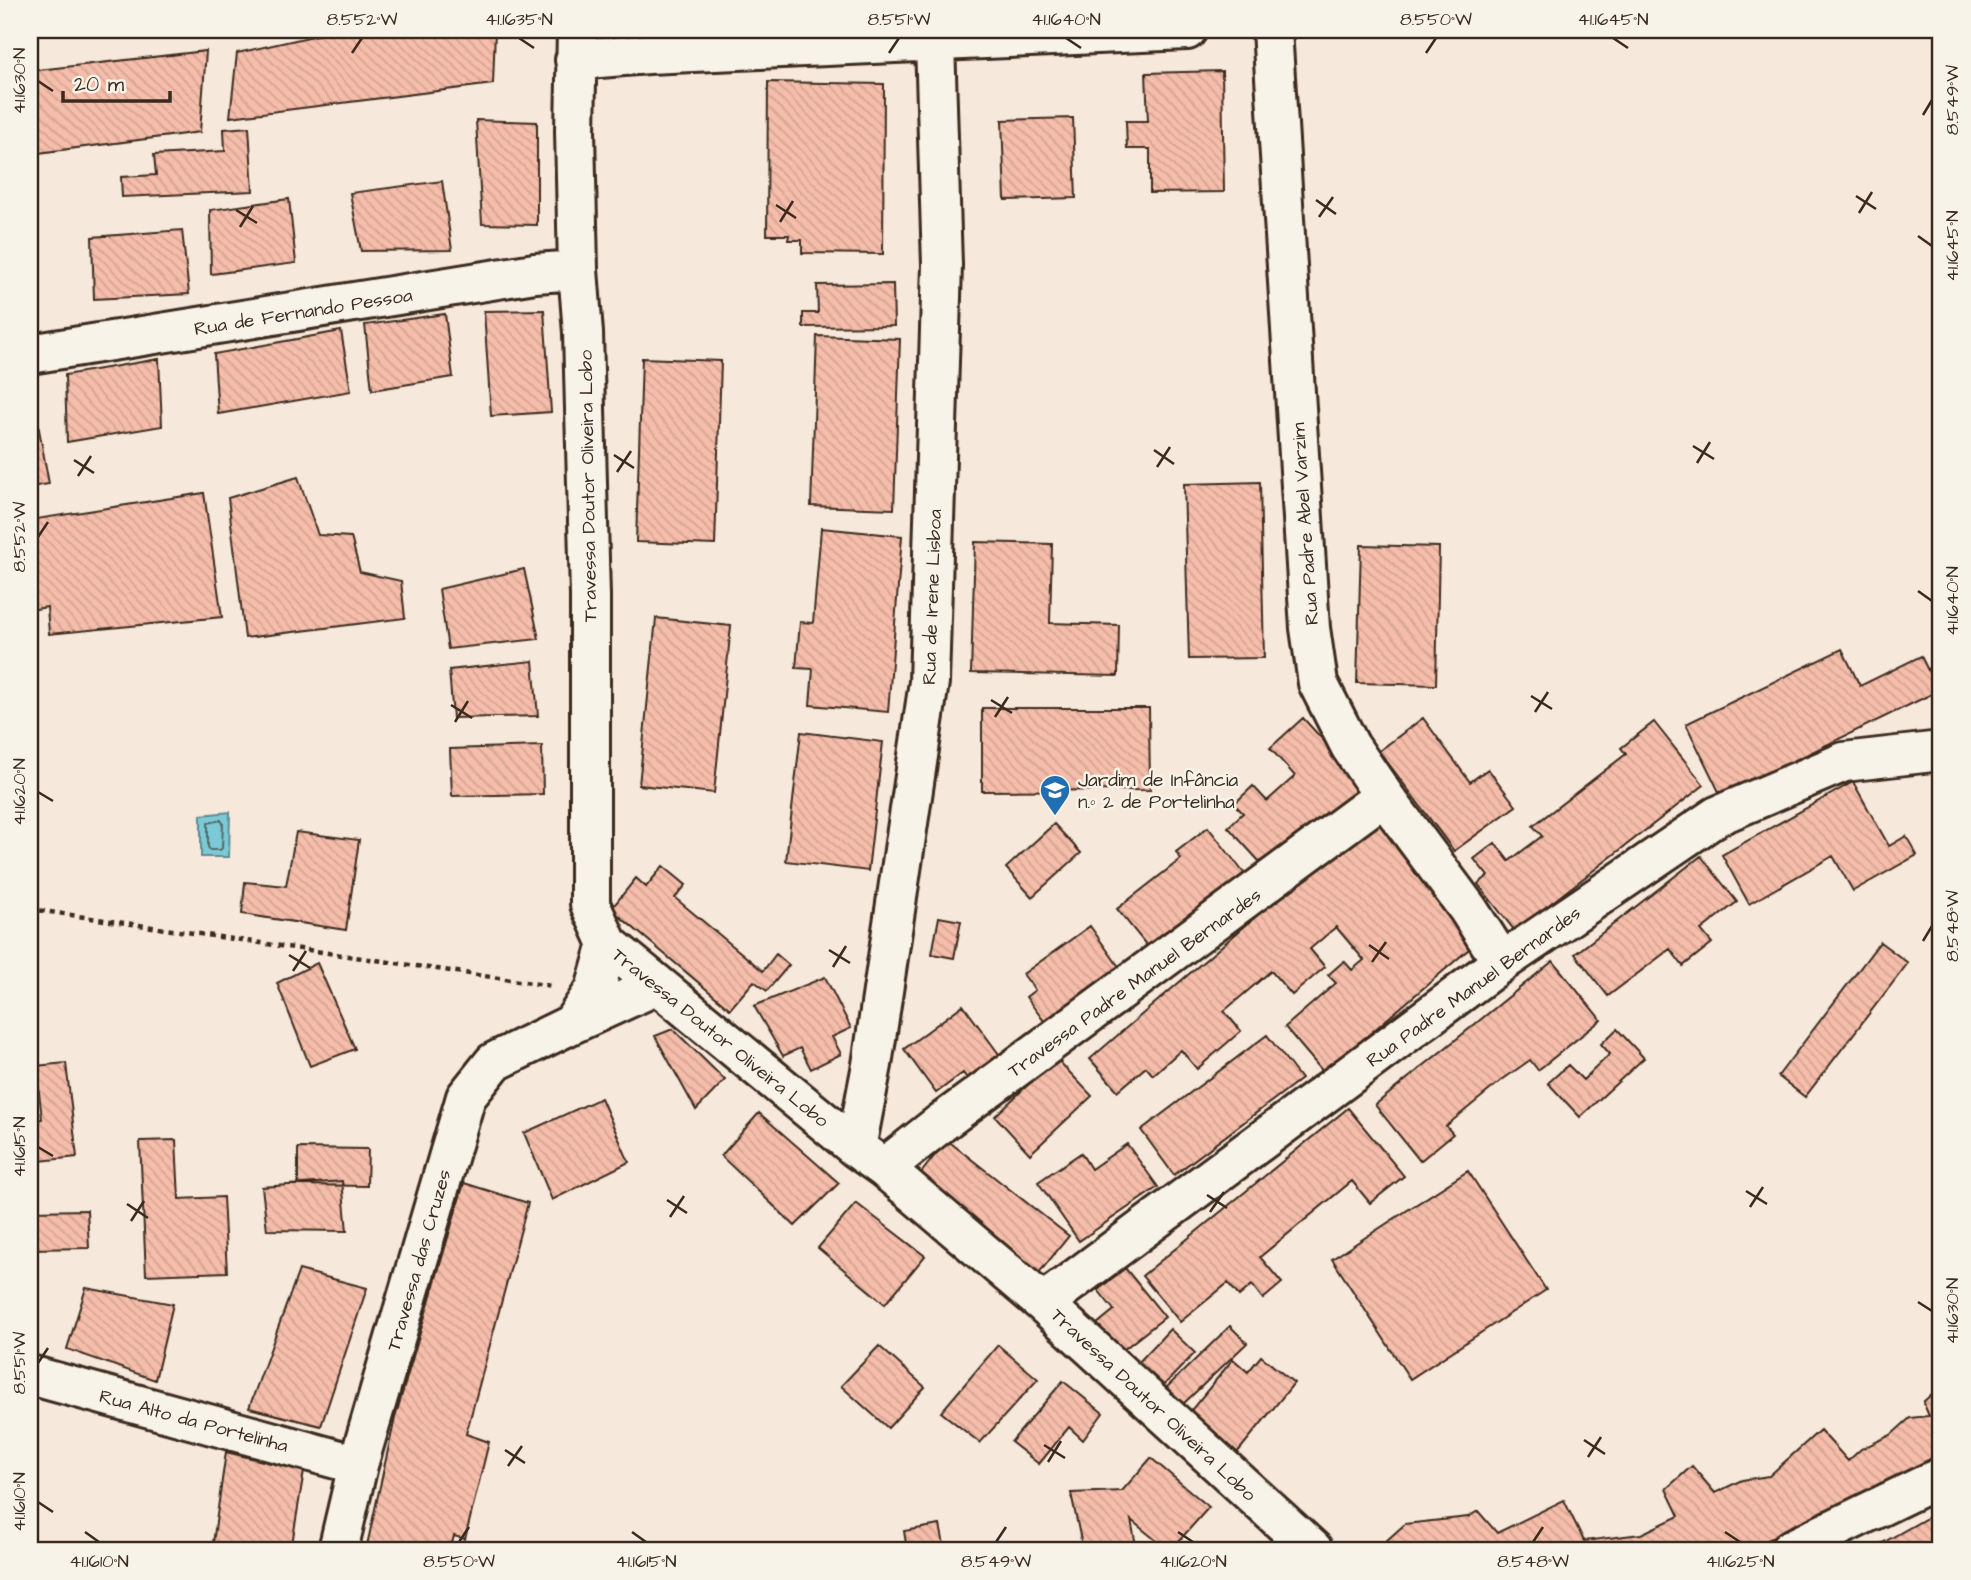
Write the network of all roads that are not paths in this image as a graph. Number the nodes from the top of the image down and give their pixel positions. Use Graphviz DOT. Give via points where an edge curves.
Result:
graph roads {
  1 [pos="1187,30"];
  2 [pos="1272,30"];
  3 [pos="935,41"];
  4 [pos="576,45"];
  5 [pos="578,270"];
  6 [pos="30,355"];
  7 [pos="1941,751"];
  8 [pos="1384,796"];
  9 [pos="608,944"];
  10 [pos="1502,962"];
  11 [pos="657,985"];
  12 [pos="572,1024"];
  13 [pos="870,1158"];
  14 [pos="1043,1303"];
  15 [pos="30,1375"];
  16 [pos="358,1465"];
  17 [pos="1941,1477"];
  18 [pos="338,1550"];
  19 [pos="1313,1550"];
  20 [pos="1790,1550"];
  1 -- 3 [label="street"];
  2 -- 8 [label="street, Rua Padre Abel Varzim" via="1313,650 1318,683 1350,746"];
  3 -- 4 [label="street" via="661,54"];
  3 -- 13 [label="street, Rua de Irene Lisboa" via="942,265 929,682 872,1065"];
  4 -- 5 [label="street, Travessa Doutor Oliveira Lobo"];
  5 -- 6 [label="street, Rua de Fernando Pessoa" via="522,275"];
  5 -- 9 [label="street, Travessa Doutor Oliveira Lobo" via="589,569 590,904"];
  7 -- 10 [label="street, Rua Padre Manuel Bernardes" via="1844,762 1717,816"];
  8 -- 10 [label="street, Rua Padre Abel Varzim"];
  8 -- 13 [label="street, Travessa Padre Manuel Bernardes" via="940,1123"];
  9 -- 11 [label="street, Travessa Doutor Oliveira Lobo"];
  9 -- 12 [label="street, Travessa das Cruzes" via="595,990"];
  10 -- 14 [label="street, Rua Padre Manuel Bernardes"];
  11 -- 12 [label="street, Travessa das Cruzes"];
  11 -- 13 [label="street, Travessa Doutor Oliveira Lobo"];
  12 -- 16 [label="street, Travessa das Cruzes" via="494,1062 466,1097"];
  13 -- 14 [label="street, Travessa Doutor Oliveira Lobo"];
  14 -- 19 [label="street, Travessa Doutor Oliveira Lobo"];
  15 -- 16 [label="street, Rua Alto da Portelinha"];
  16 -- 18 [label="street, Travessa das Cruzes"];
  17 -- 20 [label="street"];
}
